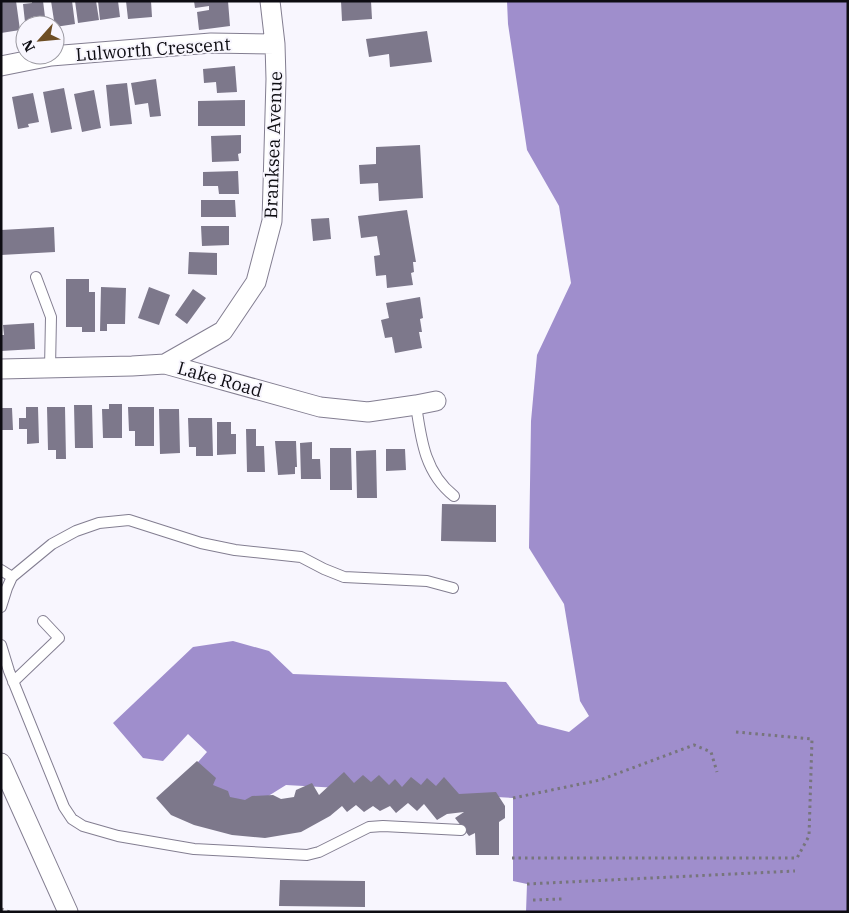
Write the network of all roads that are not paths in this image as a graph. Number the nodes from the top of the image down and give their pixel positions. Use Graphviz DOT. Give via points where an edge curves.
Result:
graph roads {
  1 [pos="270,1"];
  2 [pos="275,44"];
  3 [pos="1,66"];
  4 [pos="36,277"];
  5 [pos="166,364"];
  6 [pos="50,368"];
  7 [pos="1,369"];
  8 [pos="436,401"];
  9 [pos="416,405"];
  10 [pos="454,496"];
  11 [pos="1,570"];
  12 [pos="12,577"];
  13 [pos="453,588"];
  14 [pos="1,607"];
  15 [pos="43,621"];
  16 [pos="1,645"];
  17 [pos="13,682"];
  18 [pos="1,763"];
  19 [pos="461,830"];
  20 [pos="68,912"];
  1 -- 2 [label="street, Branksea Avenue"];
  2 -- 3 [label="street, Lulworth Crescent" via="211,43 51,56"];
  2 -- 5 [label="street, Branksea Avenue" via="272,221 256,282 223,331"];
  4 -- 6 [label="lane" via="50,317"];
  5 -- 6 [label="street, Lake Road"];
  5 -- 9 [label="street, Lake Road" via="320,407 368,412"];
  6 -- 7 [label="street, Lake Road"];
  8 -- 9 [label="street, Lake Road"];
  9 -- 10 [label="lane" via="427,459 435,476"];
  11 -- 12 [label="lane"];
  12 -- 13 [label="lane" via="52,544 76,531 99,523 130,520 201,543 301,557 344,577 427,581"];
  12 -- 14 [label="lane"];
  15 -- 17 [label="lane" via="59,638"];
  16 -- 17 [label="lane"];
  17 -- 19 [label="lane" via="64,806 72,819 83,826 118,836 194,849 307,855 369,827"];
  18 -- 20 [label="street"];
}
